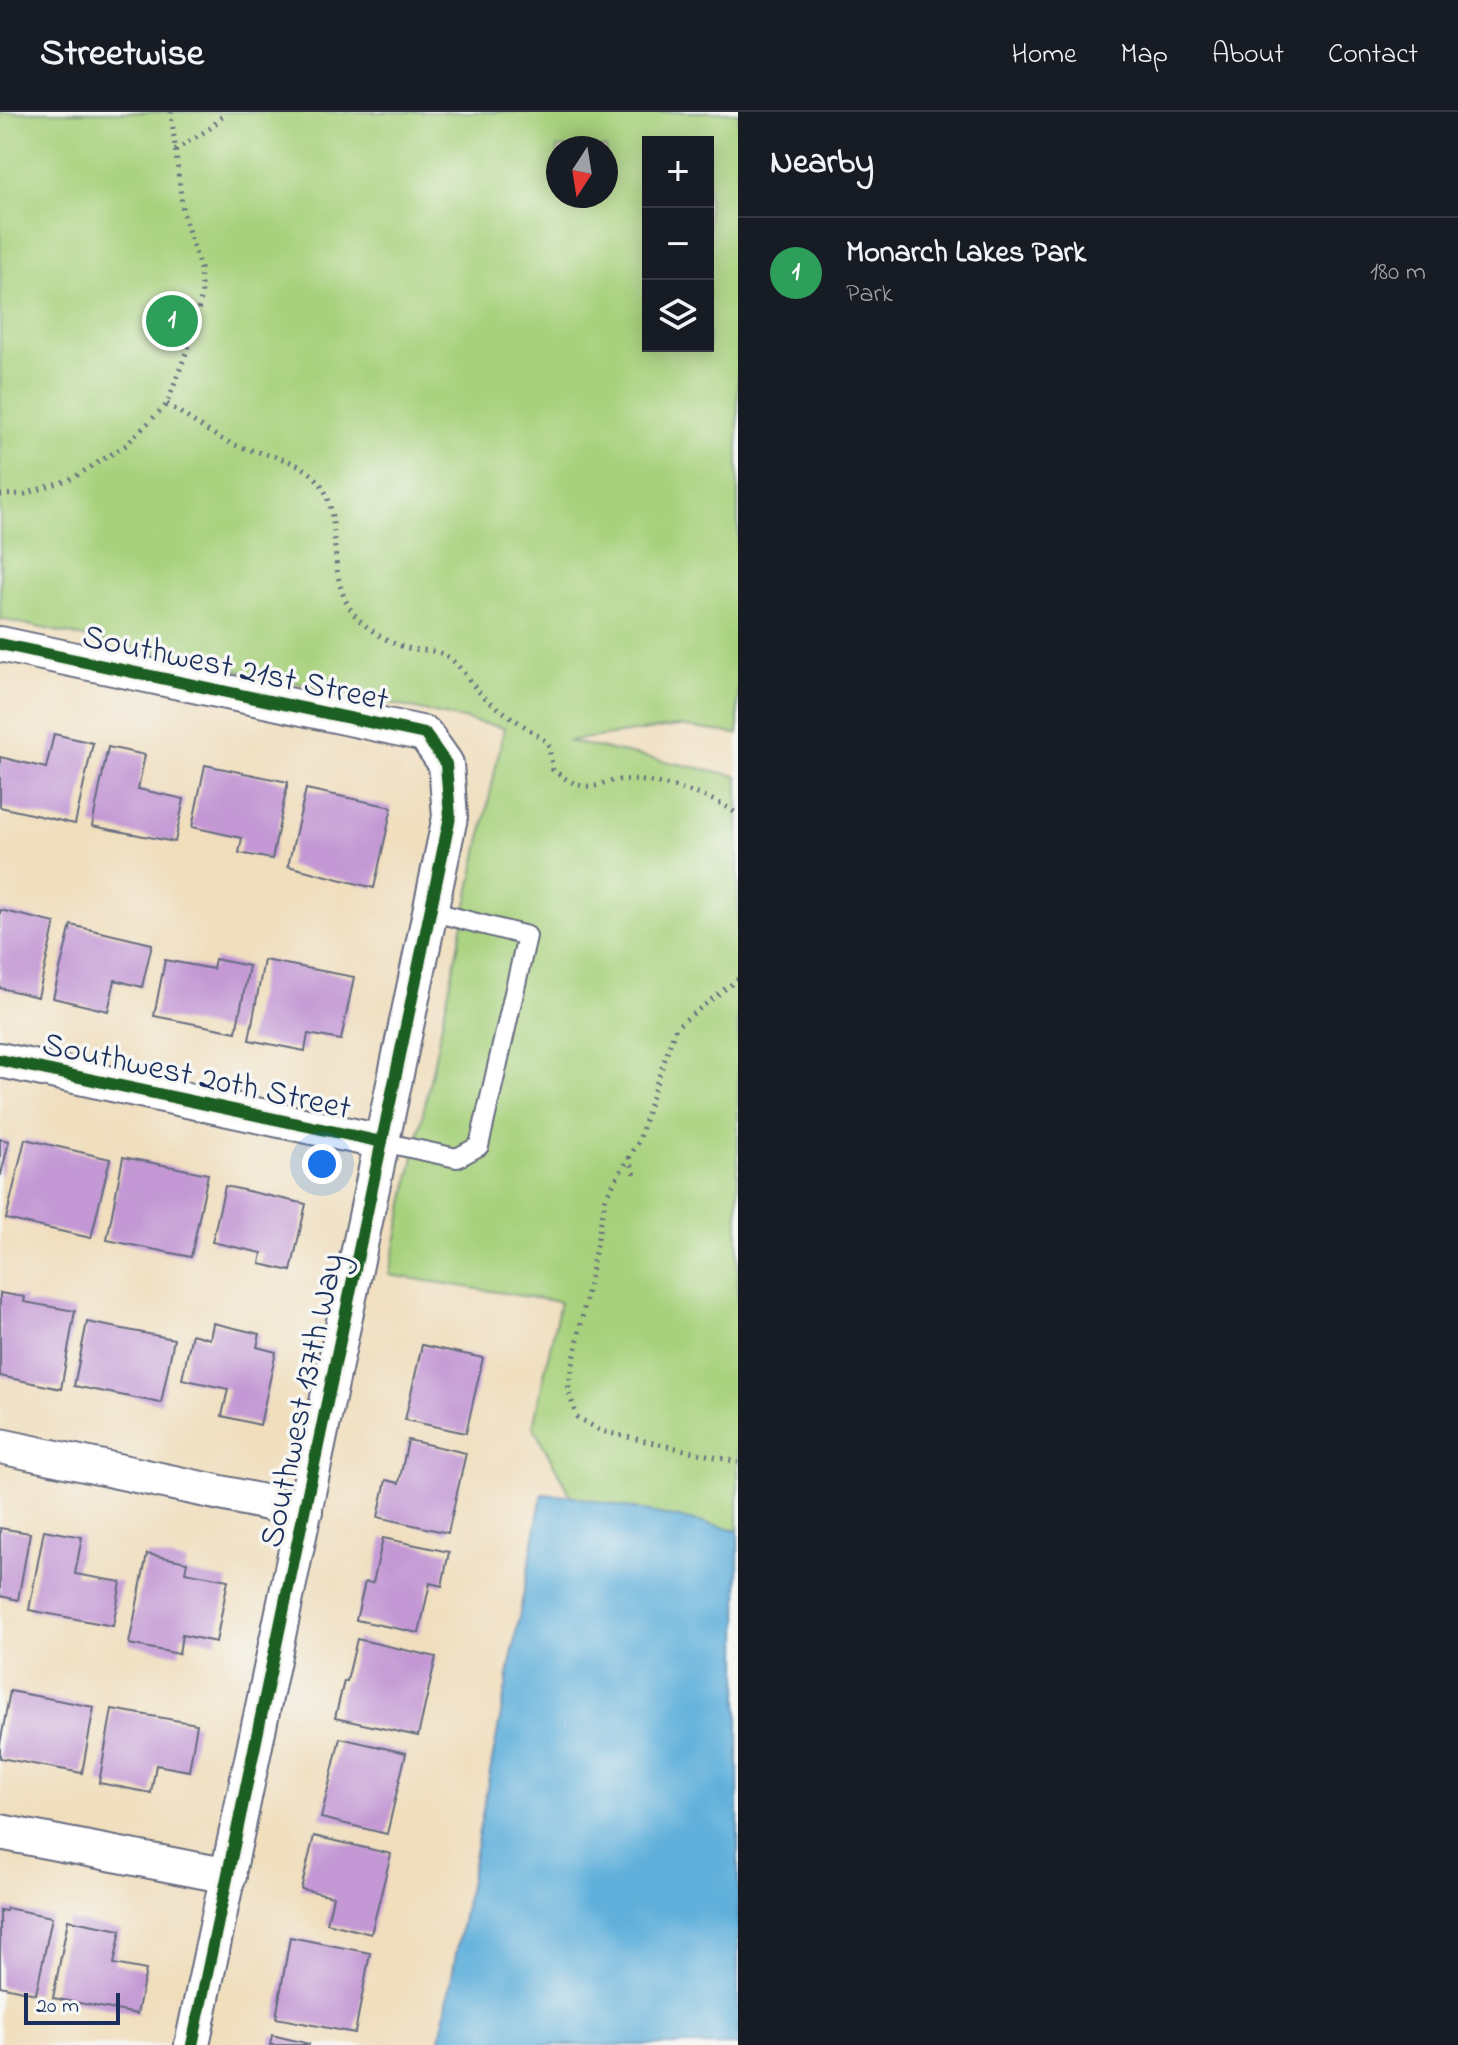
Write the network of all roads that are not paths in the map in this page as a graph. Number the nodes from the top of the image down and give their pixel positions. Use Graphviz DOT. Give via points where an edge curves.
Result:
graph roads {
  1 [pos="0,644"];
  2 [pos="446,764"];
  3 [pos="430,911"];
  4 [pos="0,1060"];
  5 [pos="382,1142"];
  6 [pos="0,1446"];
  7 [pos="305,1511"];
  8 [pos="0,1832"];
  9 [pos="229,1876"];
  10 [pos="192,2045"];
  1 -- 2 [label="street, Southwest 21st Street" via="425,734"];
  2 -- 3 [label="street, Southwest 137th Way" via="450,817"];
  3 -- 5 [label="street, Southwest 137th Way"];
  3 -- 5 [label="lane" via="527,936 479,1146 457,1158"];
  4 -- 5 [label="street, Southwest 20th Street"];
  5 -- 7 [label="street, Southwest 137th Way"];
  6 -- 7 [label="street"];
  7 -- 9 [label="street, Southwest 137th Way"];
  8 -- 9 [label="street"];
  9 -- 10 [label="street, Southwest 137th Way"];
}
